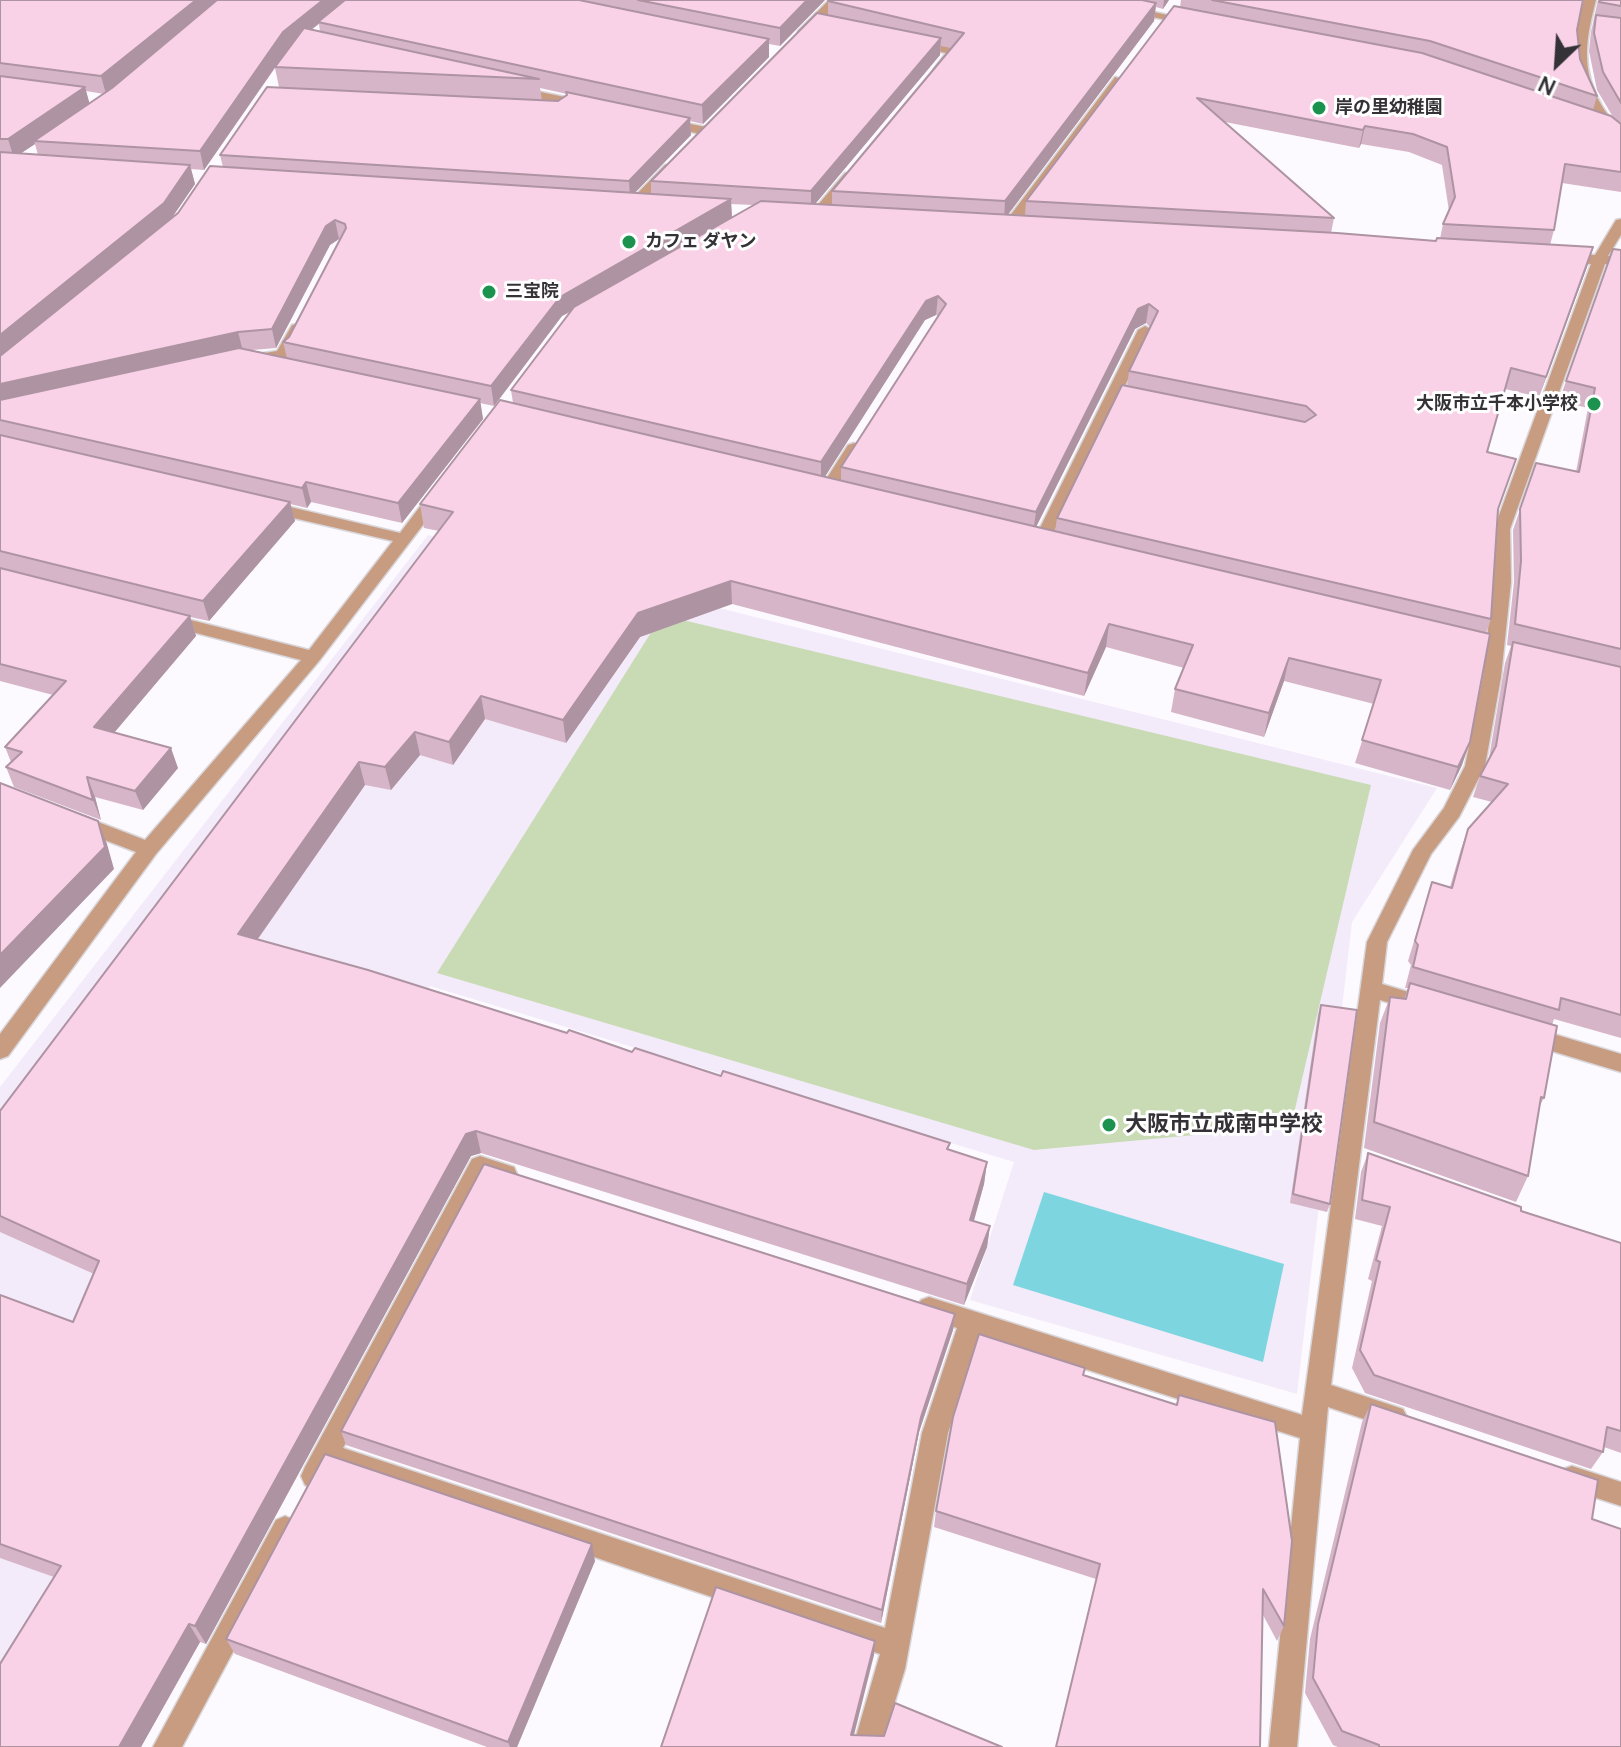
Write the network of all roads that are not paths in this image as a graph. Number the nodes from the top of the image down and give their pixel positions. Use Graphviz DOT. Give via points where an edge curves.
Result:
graph roads {
  1 [pos="836,0"];
  2 [pos="1080,0"];
  3 [pos="1179,0"];
  4 [pos="1590,0"];
  5 [pos="1168,17"];
  6 [pos="813,23"];
  7 [pos="1212,25"];
  8 [pos="829,26"];
  9 [pos="1158,29"];
  10 [pos="907,41"];
  11 [pos="792,43"];
  12 [pos="1129,67"];
  13 [pos="935,75"];
  14 [pos="508,88"];
  15 [pos="536,109"];
  16 [pos="646,119"];
  17 [pos="1582,119"];
  18 [pos="717,120"];
  19 [pos="1611,129"];
  20 [pos="706,131"];
  21 [pos="1621,141"];
  22 [pos="696,142"];
  23 [pos="675,163"];
  24 [pos="856,169"];
  25 [pos="634,205"];
  26 [pos="816,216"];
  27 [pos="1621,223"];
  28 [pos="1024,228"];
  29 [pos="1553,258"];
  30 [pos="1610,261"];
  31 [pos="304,314"];
  32 [pos="1145,330"];
  33 [pos="289,369"];
  34 [pos="860,439"];
  35 [pos="452,476"];
  36 [pos="826,492"];
  37 [pos="255,504"];
  38 [pos="405,539"];
  39 [pos="1041,542"];
  40 [pos="149,615"];
  41 [pos="313,657"];
  42 [pos="60,815"];
  43 [pos="149,849"];
  44 [pos="1373,990"];
  45 [pos="1446,1011"];
  46 [pos="1504,1028"];
  47 [pos="0,1050"];
  48 [pos="1621,1063"];
  49 [pos="524,1180"];
  50 [pos="912,1303"];
  51 [pos="971,1322"];
  52 [pos="1318,1392"];
  53 [pos="1424,1428"];
  54 [pos="1313,1430"];
  55 [pos="326,1454"];
  56 [pos="1545,1469"];
  57 [pos="1621,1494"];
  58 [pos="895,1645"];
  59 [pos="1290,1745"];
  60 [pos="167,1747"];
  61 [pos="867,1747"];
  1 -- 6 [label="street"];
  2 -- 5 [label="street"];
  3 -- 5 [label="street"];
  4 -- 19 [label="street" via="1591,26 1579,56 1590,95"];
  5 -- 7 [label="street"];
  5 -- 9 [label="street"];
  6 -- 8 [label="street"];
  6 -- 11 [label="street"];
  10 -- 13 [label="street" via="954,51"];
  12 -- 28 [label="street" via="1001,227"];
  14 -- 15 [label="street" via="600,110"];
  16 -- 20 [label="street"];
  17 -- 19 [label="street"];
  18 -- 20 [label="street"];
  19 -- 21 [label="street"];
  20 -- 22 [label="street"];
  23 -- 25 [label="street"];
  24 -- 26 [label="street"];
  27 -- 30 [label="street"];
  29 -- 30 [label="street"];
  30 -- 44 [label="street" via="1502,529 1502,582 1475,766 1452,812 1423,850 1377,942"];
  31 -- 33 [label="street" via="283,355 236,361"];
  32 -- 39 [label="street" via="1120,397"];
  34 -- 36 [label="street"];
  35 -- 38 [label="street"];
  37 -- 38 [label="street"];
  38 -- 41 [label="street"];
  40 -- 41 [label="street"];
  41 -- 43 [label="street"];
  42 -- 43 [label="street"];
  43 -- 47 [label="street"];
  44 -- 45 [label="street"];
  44 -- 52 [label="street" via="1358,1159"];
  46 -- 48 [label="street"];
  49 -- 55 [label="street" via="480,1166"];
  50 -- 51 [label="street"];
  51 -- 54 [label="street"];
  51 -- 58 [label="street" via="935,1433"];
  52 -- 53 [label="street"];
  52 -- 54 [label="street"];
  54 -- 59 [label="street"];
  55 -- 58 [label="street"];
  55 -- 60 [label="street"];
  56 -- 57 [label="street"];
  58 -- 61 [label="street"];
}
